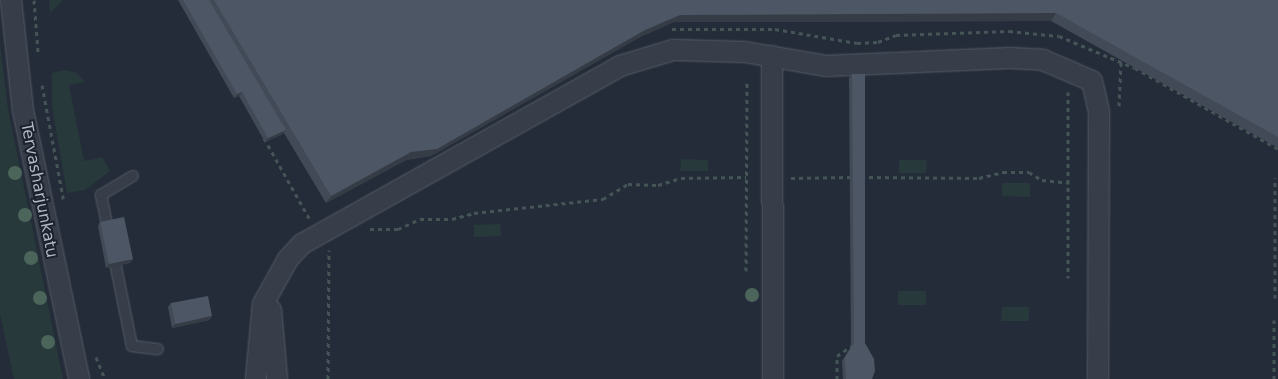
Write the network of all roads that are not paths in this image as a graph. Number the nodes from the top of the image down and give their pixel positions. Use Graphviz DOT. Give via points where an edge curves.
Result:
graph roads {
  1 [pos="11,0"];
  2 [pos="772,56"];
  3 [pos="133,176"];
  4 [pos="279,274"];
  5 [pos="158,349"];
  6 [pos="79,379"];
  7 [pos="256,379"];
  8 [pos="277,379"];
  9 [pos="773,379"];
  10 [pos="1098,379"];
  1 -- 6 [label="street, Tervasharjunkatu" via="23,110"];
  2 -- 4 [label="street" via="673,50 620,66 328,228 302,244"];
  2 -- 9 [label="street"];
  2 -- 10 [label="street" via="826,66 1010,58 1043,60 1092,81 1098,94"];
  3 -- 5 [label="lane" via="101,195 132,346"];
  4 -- 7 [label="street" via="268,289 260,317"];
  4 -- 8 [label="street" via="271,307"];
}
